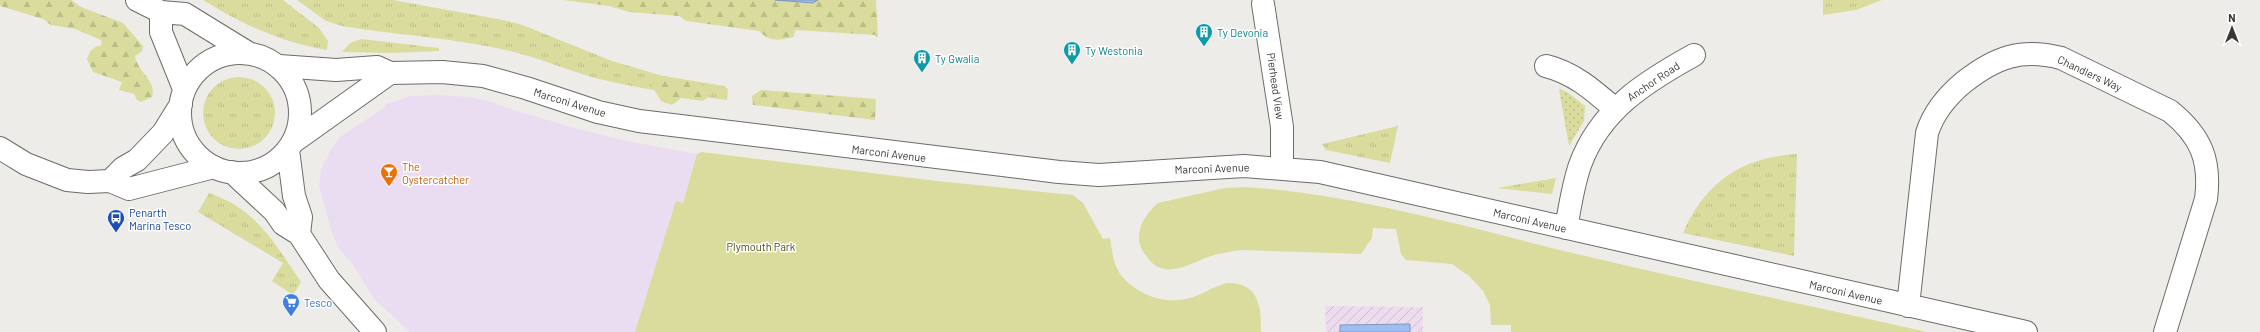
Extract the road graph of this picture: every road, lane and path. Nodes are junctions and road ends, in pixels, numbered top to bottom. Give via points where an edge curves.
1 (137, 0) edge
2 (1262, 4) dead end
3 (161, 12) junction
4 (250, 54) junction
5 (1694, 55) dead end
6 (279, 66) junction
7 (1546, 66) dead end
8 (390, 73) junction
9 (183, 97) junction
10 (1615, 109) junction
11 (290, 146) junction
12 (0, 148) edge
13 (1282, 168) junction
14 (223, 170) junction
15 (110, 181) junction
16 (1566, 228) junction
17 (299, 234) junction
18 (1908, 306) junction
19 (375, 332) edge
20 (2026, 332) edge
21 (2165, 332) edge

1 - 3 street
2 - 13 street, Pierhead View via 1282,126
3 - 4 street via 185,14
3 - 9 street via 162,32
4 - 6 street via 268,58
4 - 9 street via 229,54 208,60 194,71
5 - 10 street, Anchor Road via 1635,90
6 - 8 street, Marconi Avenue via 336,70 377,67
6 - 11 street via 297,92 301,109 301,125
7 - 10 street via 1576,77
8 - 11 street
8 - 13 street, Marconi Avenue via 442,72 483,76 598,112 646,122 1059,172 1099,175 1218,166
9 - 14 street via 181,123 187,141 198,156
9 - 15 street via 163,133
10 - 16 street, Anchor Road via 1587,150 1580,166
11 - 14 street via 274,163 251,172
11 - 17 street via 294,196 301,217
12 - 15 street via 26,164 67,180
13 - 16 street, Marconi Avenue via 1320,172 1382,185
14 - 15 street via 129,189
14 - 17 street via 274,211 283,224
16 - 18 street, Marconi Avenue
17 - 19 street via 329,280
18 - 20 street, Marconi Avenue
18 - 21 street, Chandlers Way via 1927,133 1932,118 1939,106 1981,68 2016,54 2043,54 2061,58 2170,111 2186,124 2204,154 2208,184 2206,199

